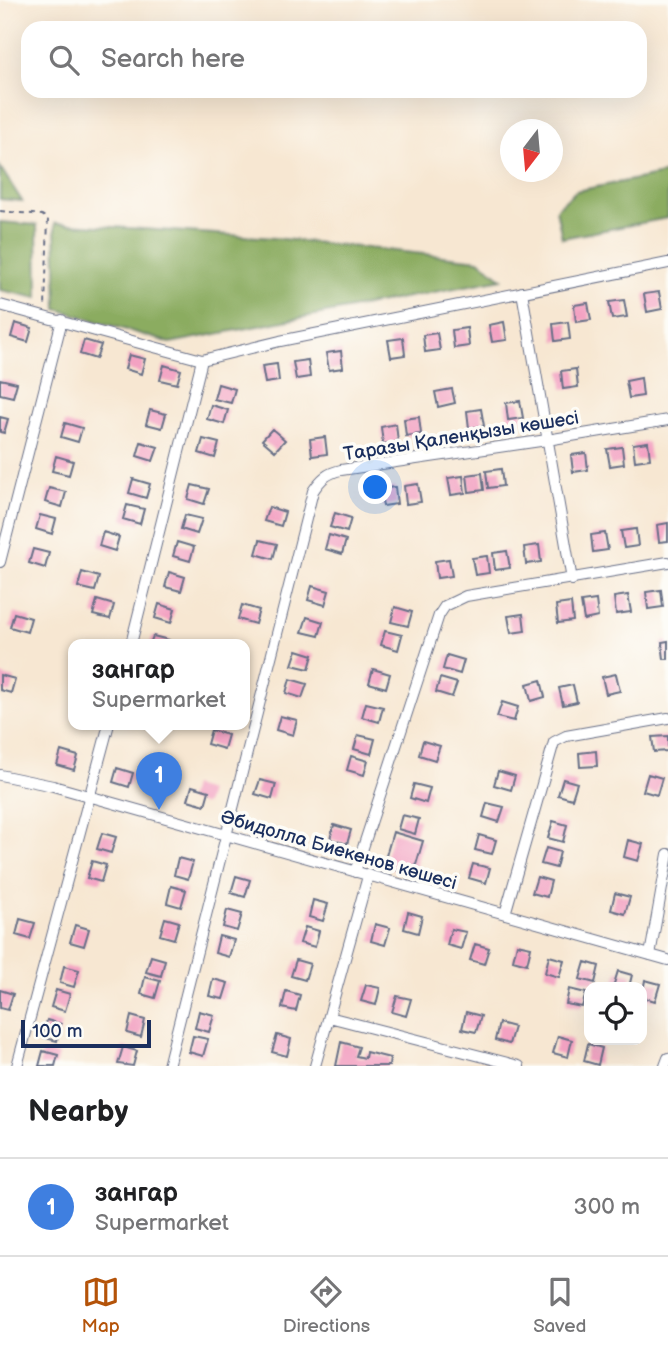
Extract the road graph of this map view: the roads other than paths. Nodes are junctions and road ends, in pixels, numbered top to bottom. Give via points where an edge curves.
1 (668, 263) edge
2 (522, 292) junction
3 (0, 305) edge
4 (62, 320) junction
5 (202, 360) junction
6 (668, 420) edge
7 (547, 440) junction
8 (0, 562) edge
9 (668, 562) edge
10 (572, 580) junction
11 (132, 639) edge
12 (668, 718) edge
13 (107, 730) edge
14 (0, 775) edge
15 (89, 796) junction
16 (225, 835) junction
17 (668, 854) edge
18 (355, 872) junction
19 (368, 876) junction
20 (505, 914) junction
21 (650, 955) junction
22 (668, 960) edge
23 (329, 1017) junction
24 (668, 1058) edge
25 (17, 1066) edge
26 (168, 1066) edge
27 (315, 1066) edge
28 (519, 1066) edge
29 (665, 1066) edge

1 - 2 street
2 - 5 street
2 - 7 street
3 - 4 street
4 - 5 street
4 - 8 street
5 - 11 street
6 - 7 street, Таразы Қаленқызы көшесі
7 - 10 street
7 - 16 street, Таразы Қаленқызы көшесі via 341,470 318,482
9 - 10 street
10 - 18 street via 466,596 445,606
12 - 20 street via 554,742
13 - 15 street
14 - 15 street, Әбидолла Биекенов көшесі
15 - 16 street, Әбидолла Биекенов көшесі
15 - 25 street
16 - 18 street, Әбидолла Биекенов көшесі
16 - 26 street, Таразы Қаленқызы көшесі
17 - 21 street
18 - 19 street, Әбидолла Биекенов көшесі
19 - 20 street, Әбидолла Биекенов көшесі
19 - 23 street
20 - 21 street, Әбидолла Биекенов көшесі
21 - 22 street, Әбидолла Биекенов көшесі
23 - 27 street
23 - 28 street
24 - 29 street

